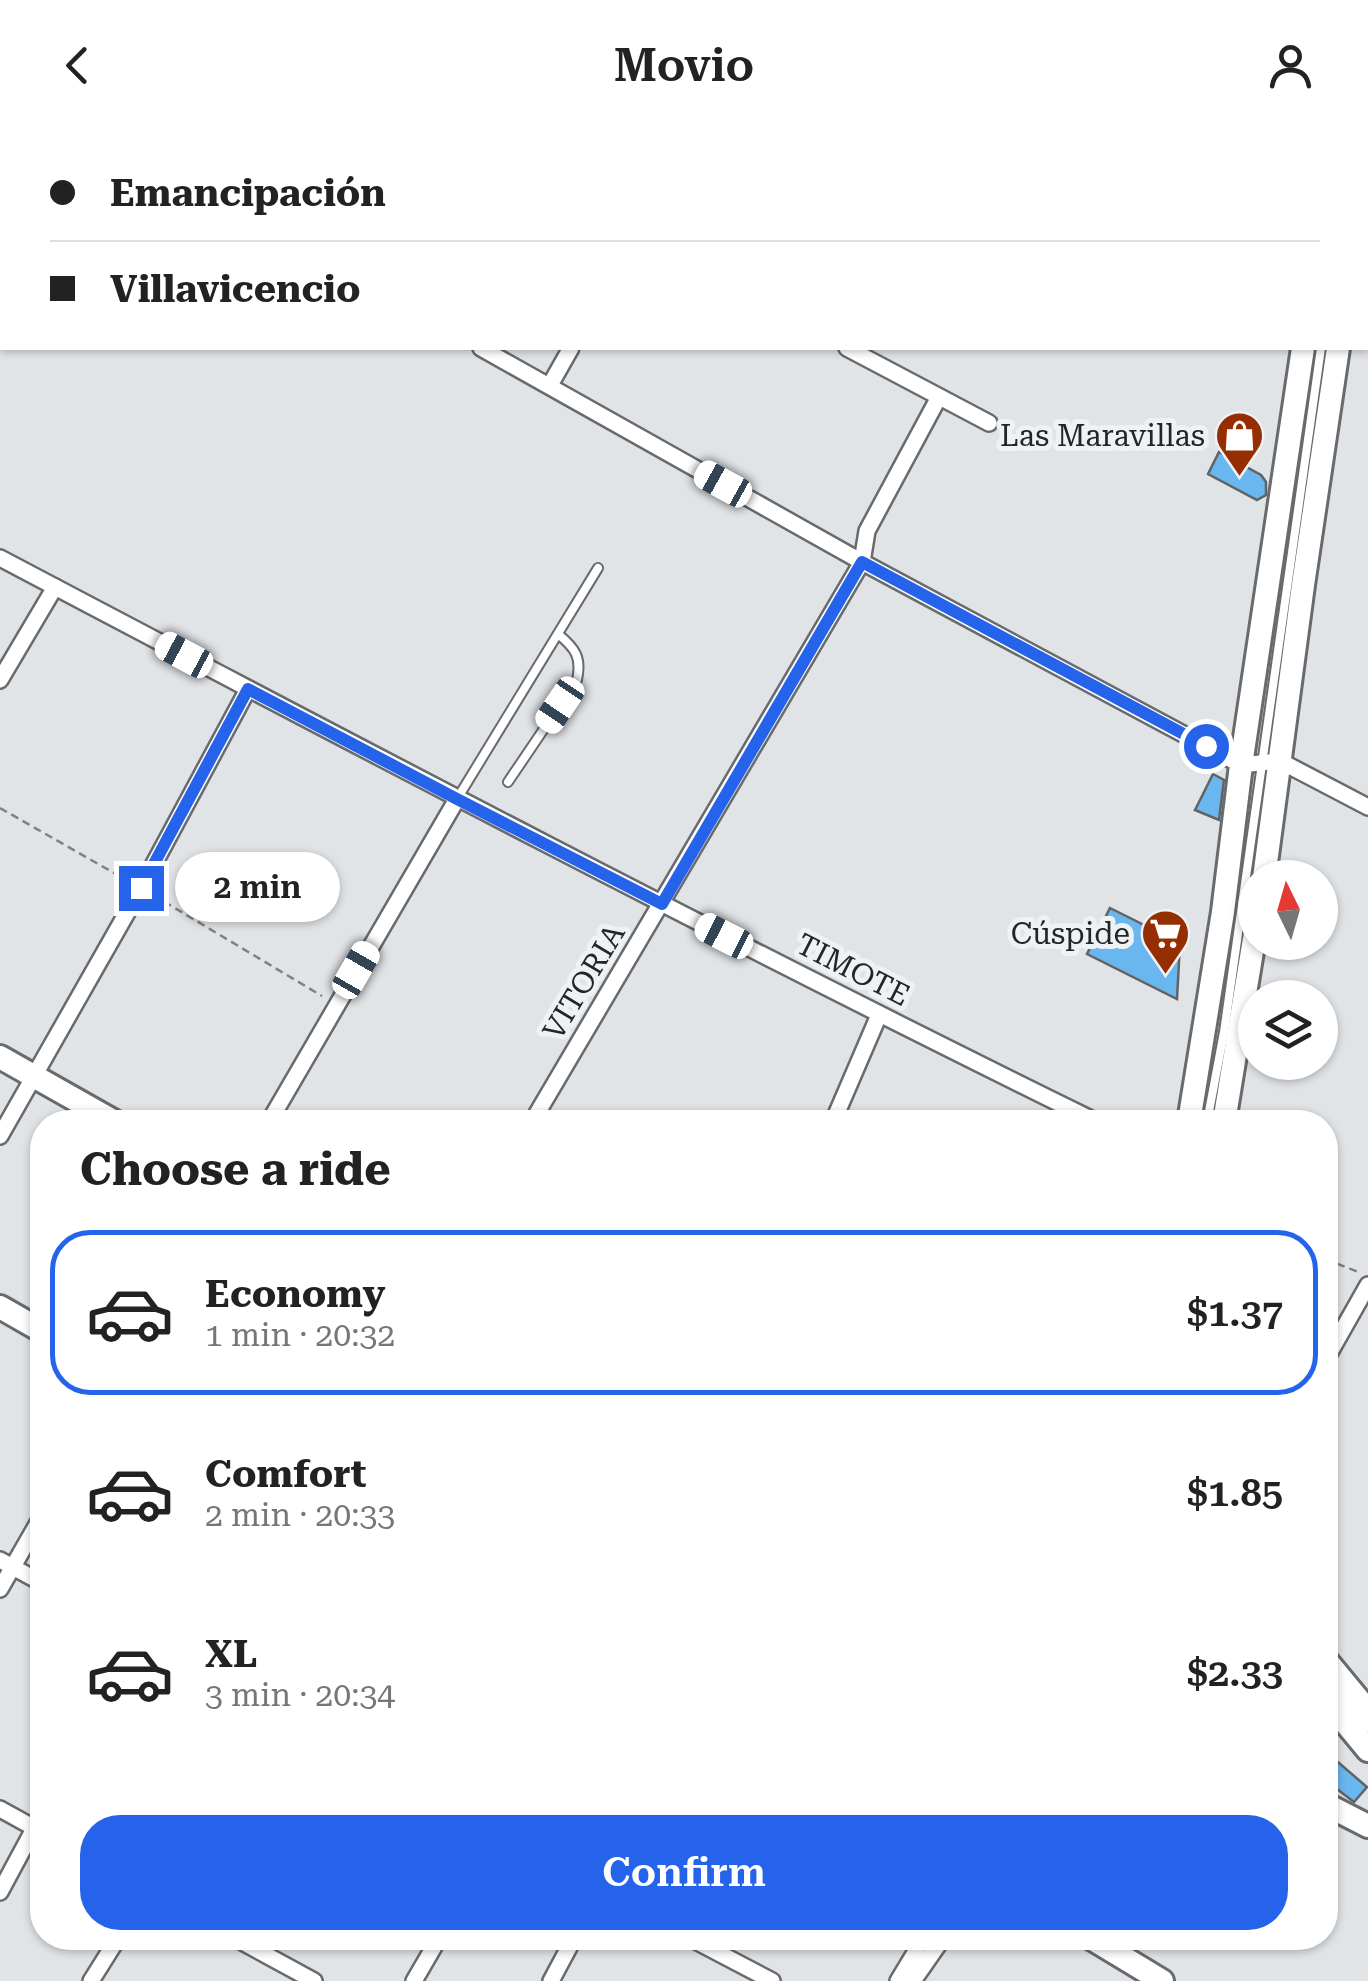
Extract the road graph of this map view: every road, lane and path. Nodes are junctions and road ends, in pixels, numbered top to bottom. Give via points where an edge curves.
1 (485, 350) edge
2 (570, 350) edge
3 (851, 350) edge
4 (1303, 350) edge
5 (1321, 350) edge
6 (1338, 350) edge
7 (550, 385) junction
8 (939, 397) junction
9 (988, 423) dead end
10 (0, 558) edge
11 (862, 562) junction
12 (598, 568) dead end
13 (55, 587) junction
14 (558, 634) junction
15 (0, 680) edge
16 (248, 689) junction
17 (1261, 763) junction
18 (508, 782) dead end
19 (457, 799) junction
20 (1368, 807) edge
21 (0, 808) edge
22 (1264, 860) edge
23 (141, 888) junction
24 (662, 904) junction
25 (1250, 960) edge
26 (336, 1004) junction
27 (879, 1015) junction
28 (0, 1057) edge
29 (34, 1076) junction
30 (94, 1110) edge
31 (277, 1110) edge
32 (539, 1110) edge
33 (838, 1110) edge
34 (1073, 1110) edge
35 (1191, 1110) edge
36 (1210, 1110) edge
37 (1226, 1110) edge
38 (0, 1136) edge
39 (1338, 1265) edge
40 (1368, 1276) edge
41 (1368, 1285) edge
42 (0, 1307) edge
43 (30, 1324) edge
44 (1338, 1338) edge
45 (30, 1532) edge
46 (6, 1564) edge
47 (30, 1577) edge
48 (0, 1589) edge
49 (1338, 1675) edge
50 (1338, 1693) edge
51 (1368, 1711) edge
52 (1338, 1714) edge
53 (1368, 1728) edge
54 (1368, 1750) edge
55 (0, 1808) edge
56 (1338, 1811) edge
57 (30, 1821) edge
58 (1368, 1826) edge
59 (30, 1842) edge
60 (0, 1892) edge
61 (110, 1950) edge
62 (257, 1950) edge
63 (431, 1950) edge
64 (568, 1950) edge
65 (713, 1950) edge
66 (917, 1950) edge
67 (935, 1950) edge
68 (1111, 1950) edge
69 (91, 1981) edge
70 (314, 1981) edge
71 (414, 1981) edge
72 (551, 1981) edge
73 (772, 1981) edge
74 (898, 1981) edge
75 (913, 1981) edge
76 (1162, 1981) edge

1 - 7 street
2 - 7 street
3 - 8 street
4 - 17 main road
5 - 17 lane
6 - 17 main road
7 - 11 street
8 - 9 street
8 - 11 street, VITORIA via 867,530
10 - 13 street, TIMOTE
11 - 17 street
11 - 24 street, VITORIA
12 - 14 lane
13 - 15 street
13 - 16 street, TIMOTE
14 - 18 lane via 578,655 577,680
14 - 19 lane
16 - 19 street, TIMOTE
16 - 23 street
17 - 20 street
17 - 22 main road
17 - 35 main road via 1222,912
17 - 36 lane
19 - 24 street, TIMOTE
19 - 26 street
21 - 23 path
23 - 26 path
23 - 29 street
24 - 27 street, TIMOTE
24 - 32 street, VITORIA
25 - 37 main road
26 - 31 street
27 - 33 street
27 - 34 street, TIMOTE
28 - 29 main road
29 - 30 main road
29 - 38 street
39 - 40 path
41 - 44 street
42 - 43 main road
45 - 46 street
46 - 47 street
46 - 48 street
49 - 51 main road
50 - 53 lane
52 - 54 main road
55 - 57 street
56 - 58 main road
59 - 60 street
61 - 69 street
62 - 70 street
63 - 71 street
64 - 72 street
65 - 73 street
66 - 74 street
67 - 75 street
68 - 76 main road

